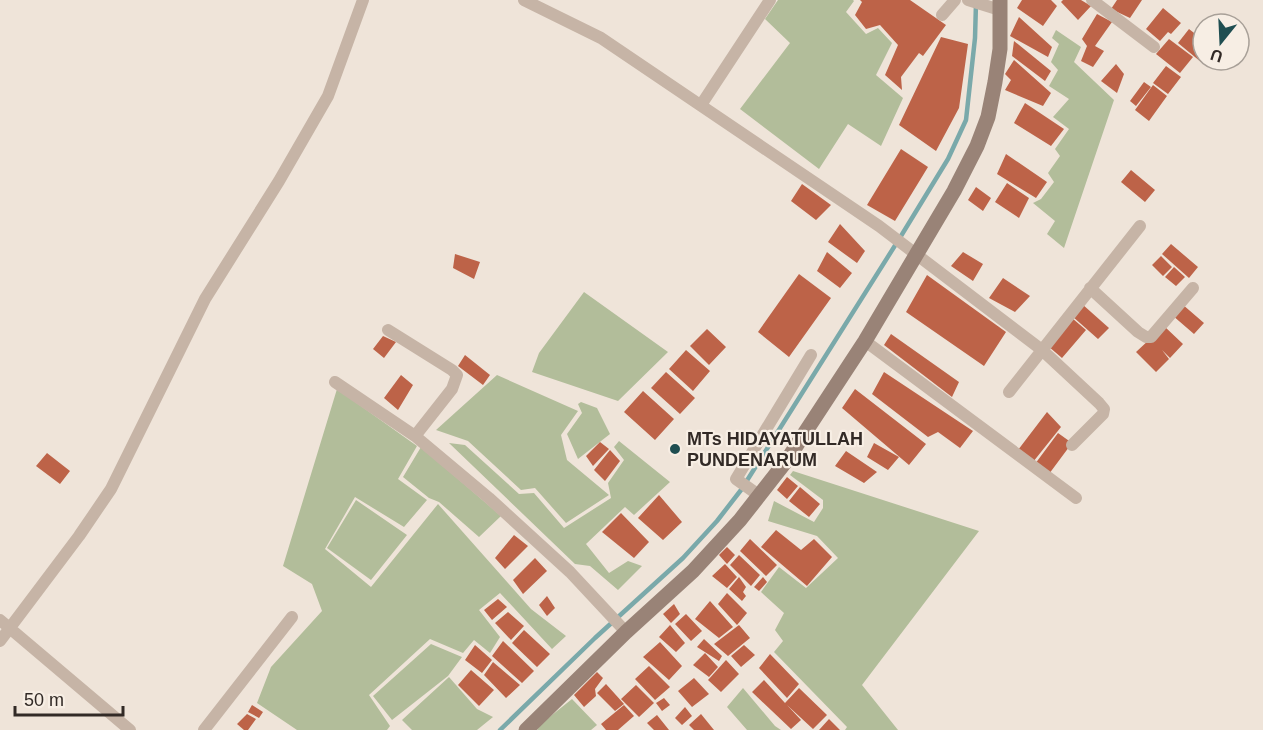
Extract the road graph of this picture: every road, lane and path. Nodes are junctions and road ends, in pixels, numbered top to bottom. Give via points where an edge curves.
1 (363, 0) edge
2 (524, 0) edge
3 (770, 0) edge
4 (955, 0) edge
5 (969, 0) edge
6 (1092, 0) edge
7 (1000, 5) edge
8 (942, 15) dead end
9 (1154, 47) dead end
10 (701, 105) junction
11 (1140, 226) dead end
12 (912, 251) junction
13 (1090, 288) junction
14 (1193, 288) dead end
15 (388, 330) dead end
16 (865, 341) junction
17 (1042, 350) junction
18 (811, 355) dead end
19 (335, 382) dead end
20 (1009, 392) dead end
21 (415, 436) junction
22 (1072, 445) dead end
23 (756, 494) junction
24 (1076, 498) dead end
25 (292, 617) dead end
26 (4, 624) edge
27 (623, 628) junction
28 (0, 641) edge
29 (130, 730) edge
30 (204, 730) edge
31 (526, 730) edge

1 - 26 street via 328,96 206,300 111,489 79,536
2 - 10 street via 601,38
3 - 10 street
4 - 8 street
5 - 7 street
6 - 9 street
7 - 12 main road via 1000,49 988,117 954,191
10 - 12 street
11 - 13 street
12 - 16 main road
12 - 17 street
13 - 14 street via 1146,337 1151,337
13 - 17 street
15 - 21 street via 457,375 452,389
16 - 23 main road via 787,460
16 - 24 street
17 - 20 street
17 - 22 street via 1104,409
18 - 23 street via 736,479
19 - 21 street
21 - 27 street via 570,572
23 - 27 main road via 741,520 693,571
25 - 30 street
26 - 28 street
26 - 29 street
27 - 31 main road

